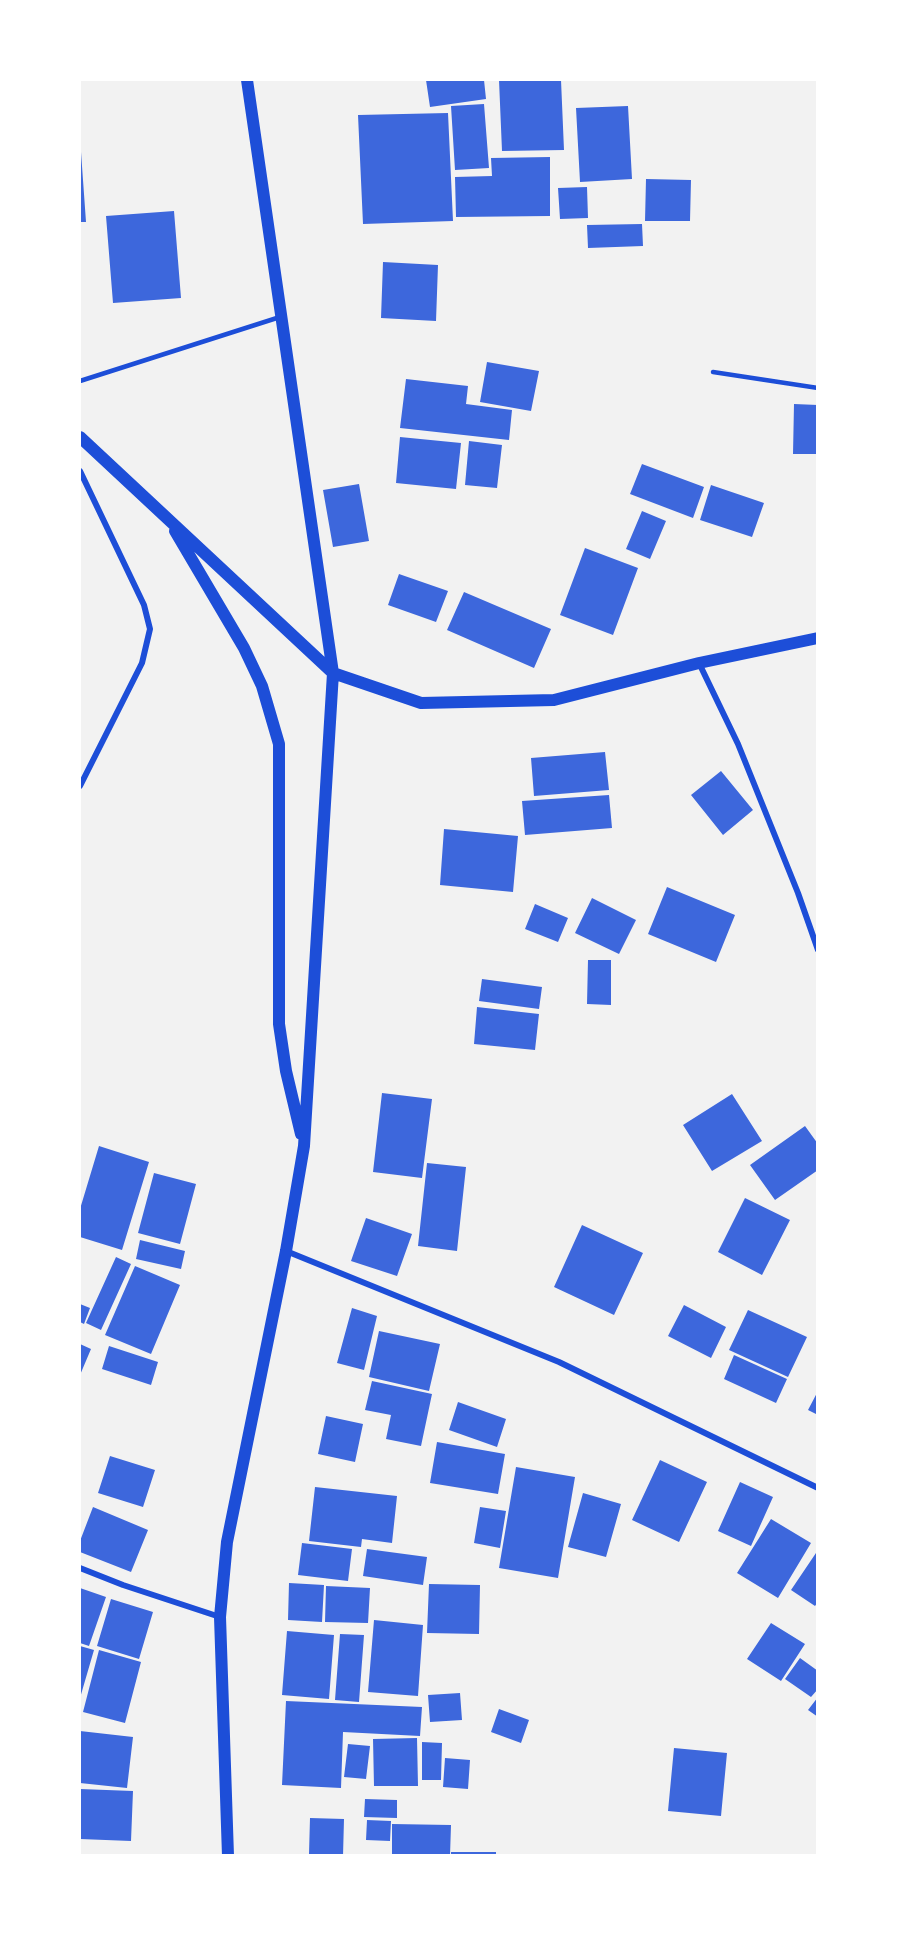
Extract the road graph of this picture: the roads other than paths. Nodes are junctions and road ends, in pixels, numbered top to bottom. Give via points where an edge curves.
1 (247, 80) edge
2 (280, 317) junction
3 (713, 372) dead end
4 (80, 381) edge
5 (818, 388) edge
6 (80, 437) edge
7 (80, 471) edge
8 (168, 519) junction
9 (818, 638) edge
10 (699, 663) junction
11 (333, 673) junction
12 (80, 786) edge
13 (818, 950) edge
14 (303, 1146) junction
15 (286, 1251) junction
16 (818, 1488) edge
17 (80, 1568) edge
18 (220, 1617) junction
19 (228, 1856) edge

1 - 2 main road
2 - 4 lane
2 - 11 main road
3 - 5 lane
6 - 8 main road
7 - 12 street via 144,605 150,629 141,663
8 - 11 main road
8 - 14 main road via 244,648 262,686 279,744 279,1024 285,1071
9 - 10 main road
10 - 11 main road via 554,700 421,703
10 - 13 street via 738,744
11 - 14 main road
14 - 15 main road
15 - 16 street via 559,1362
15 - 18 main road via 227,1542
17 - 18 street
18 - 19 main road

